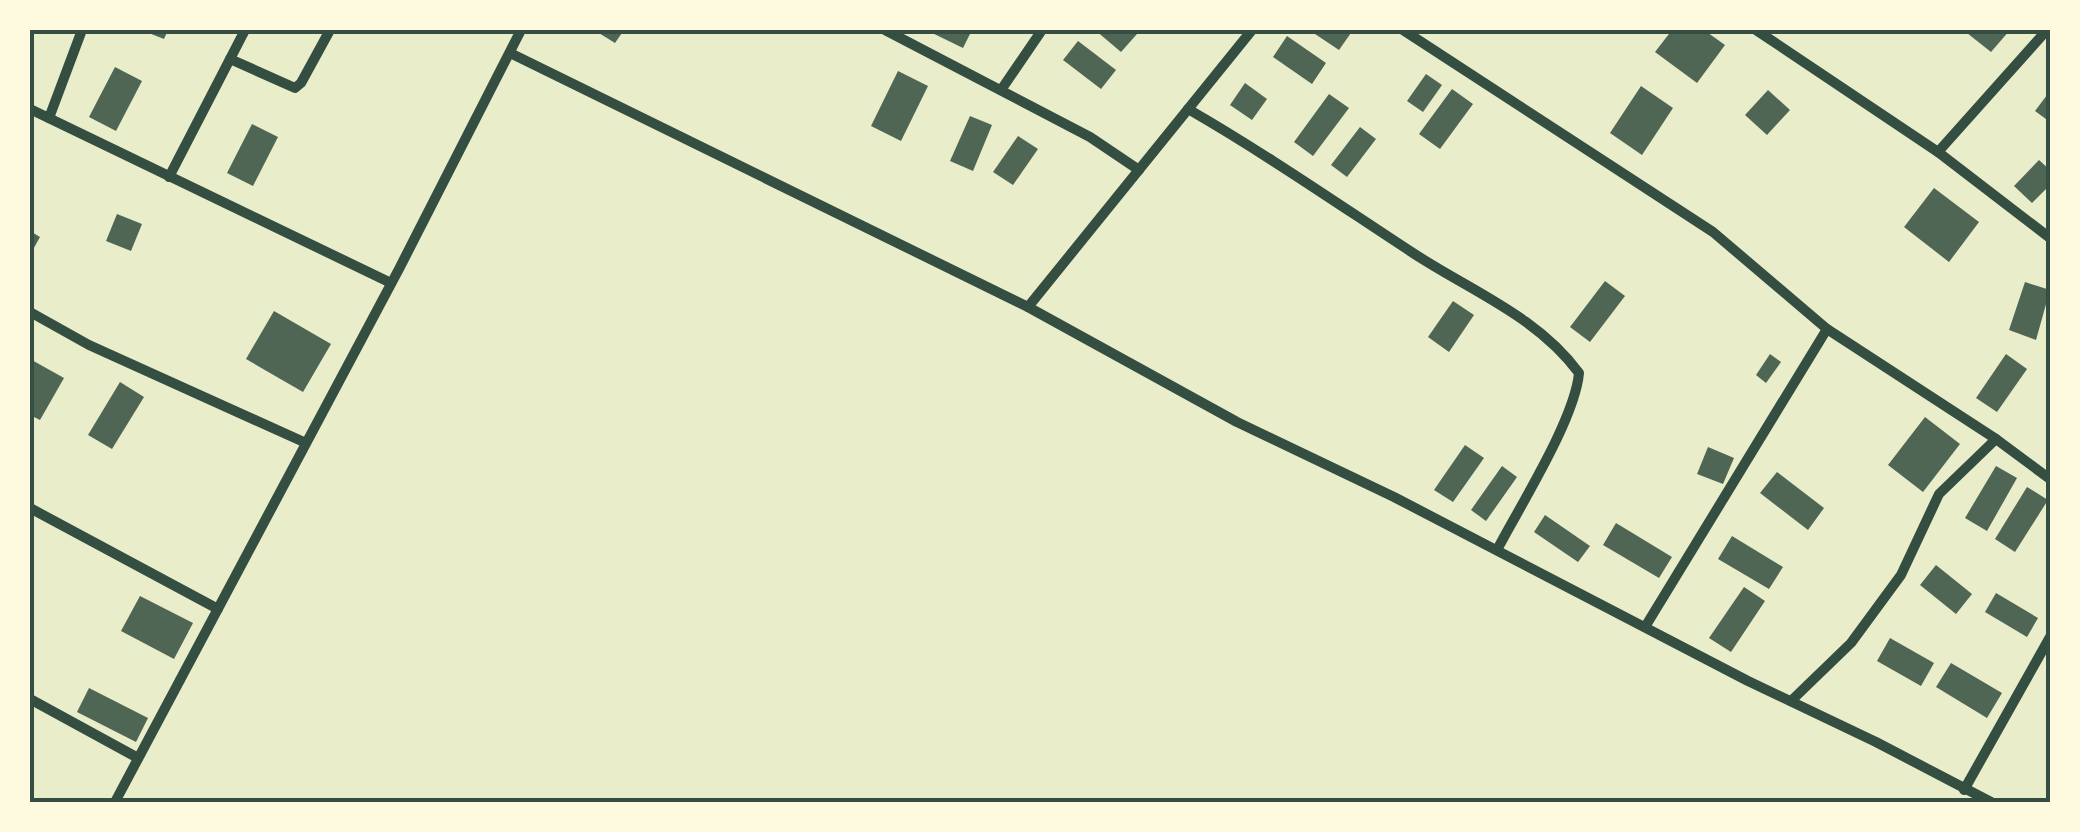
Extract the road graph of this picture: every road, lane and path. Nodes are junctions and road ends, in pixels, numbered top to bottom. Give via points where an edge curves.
1 (82, 30) edge
2 (245, 30) edge
3 (330, 30) edge
4 (521, 30) edge
5 (885, 30) edge
6 (1042, 30) edge
7 (1252, 30) edge
8 (1403, 30) edge
9 (1756, 30) edge
10 (2047, 30) edge
11 (510, 52) junction
12 (230, 58) junction
13 (1001, 90) junction
14 (30, 108) edge
15 (1188, 109) junction
16 (49, 118) junction
17 (1938, 152) junction
18 (1139, 170) junction
19 (169, 177) junction
20 (2050, 238) edge
21 (391, 283) junction
22 (1028, 307) junction
23 (30, 312) edge
24 (1828, 329) junction
25 (1996, 438) junction
26 (306, 442) junction
27 (2050, 479) edge
28 (30, 508) edge
29 (1497, 550) junction
30 (218, 609) junction
31 (1644, 627) junction
32 (2050, 637) edge
33 (30, 699) edge
34 (1790, 701) junction
35 (138, 758) junction
36 (1964, 790) junction
37 (115, 802) edge
38 (1991, 802) edge

1 - 16 street
2 - 12 street
3 - 12 street via 295,88
4 - 11 street
5 - 13 street
6 - 13 street
7 - 15 street
8 - 24 street via 1713,232
9 - 17 street
10 - 17 street
11 - 21 street
11 - 22 street
12 - 19 street
13 - 18 street
14 - 16 street
15 - 18 street
15 - 29 street via 1518,315 1559,346 1579,373 1564,420
16 - 19 street
17 - 20 street
18 - 22 street
19 - 21 street
21 - 26 street
22 - 29 street via 1237,422
23 - 26 street via 89,346
24 - 25 street
24 - 31 street
25 - 27 street
25 - 34 street via 1939,494 1901,574 1851,643
26 - 30 street
28 - 30 street
29 - 31 street
30 - 35 street
31 - 34 street
32 - 36 street
33 - 35 street
34 - 36 street
35 - 37 street
36 - 38 street

